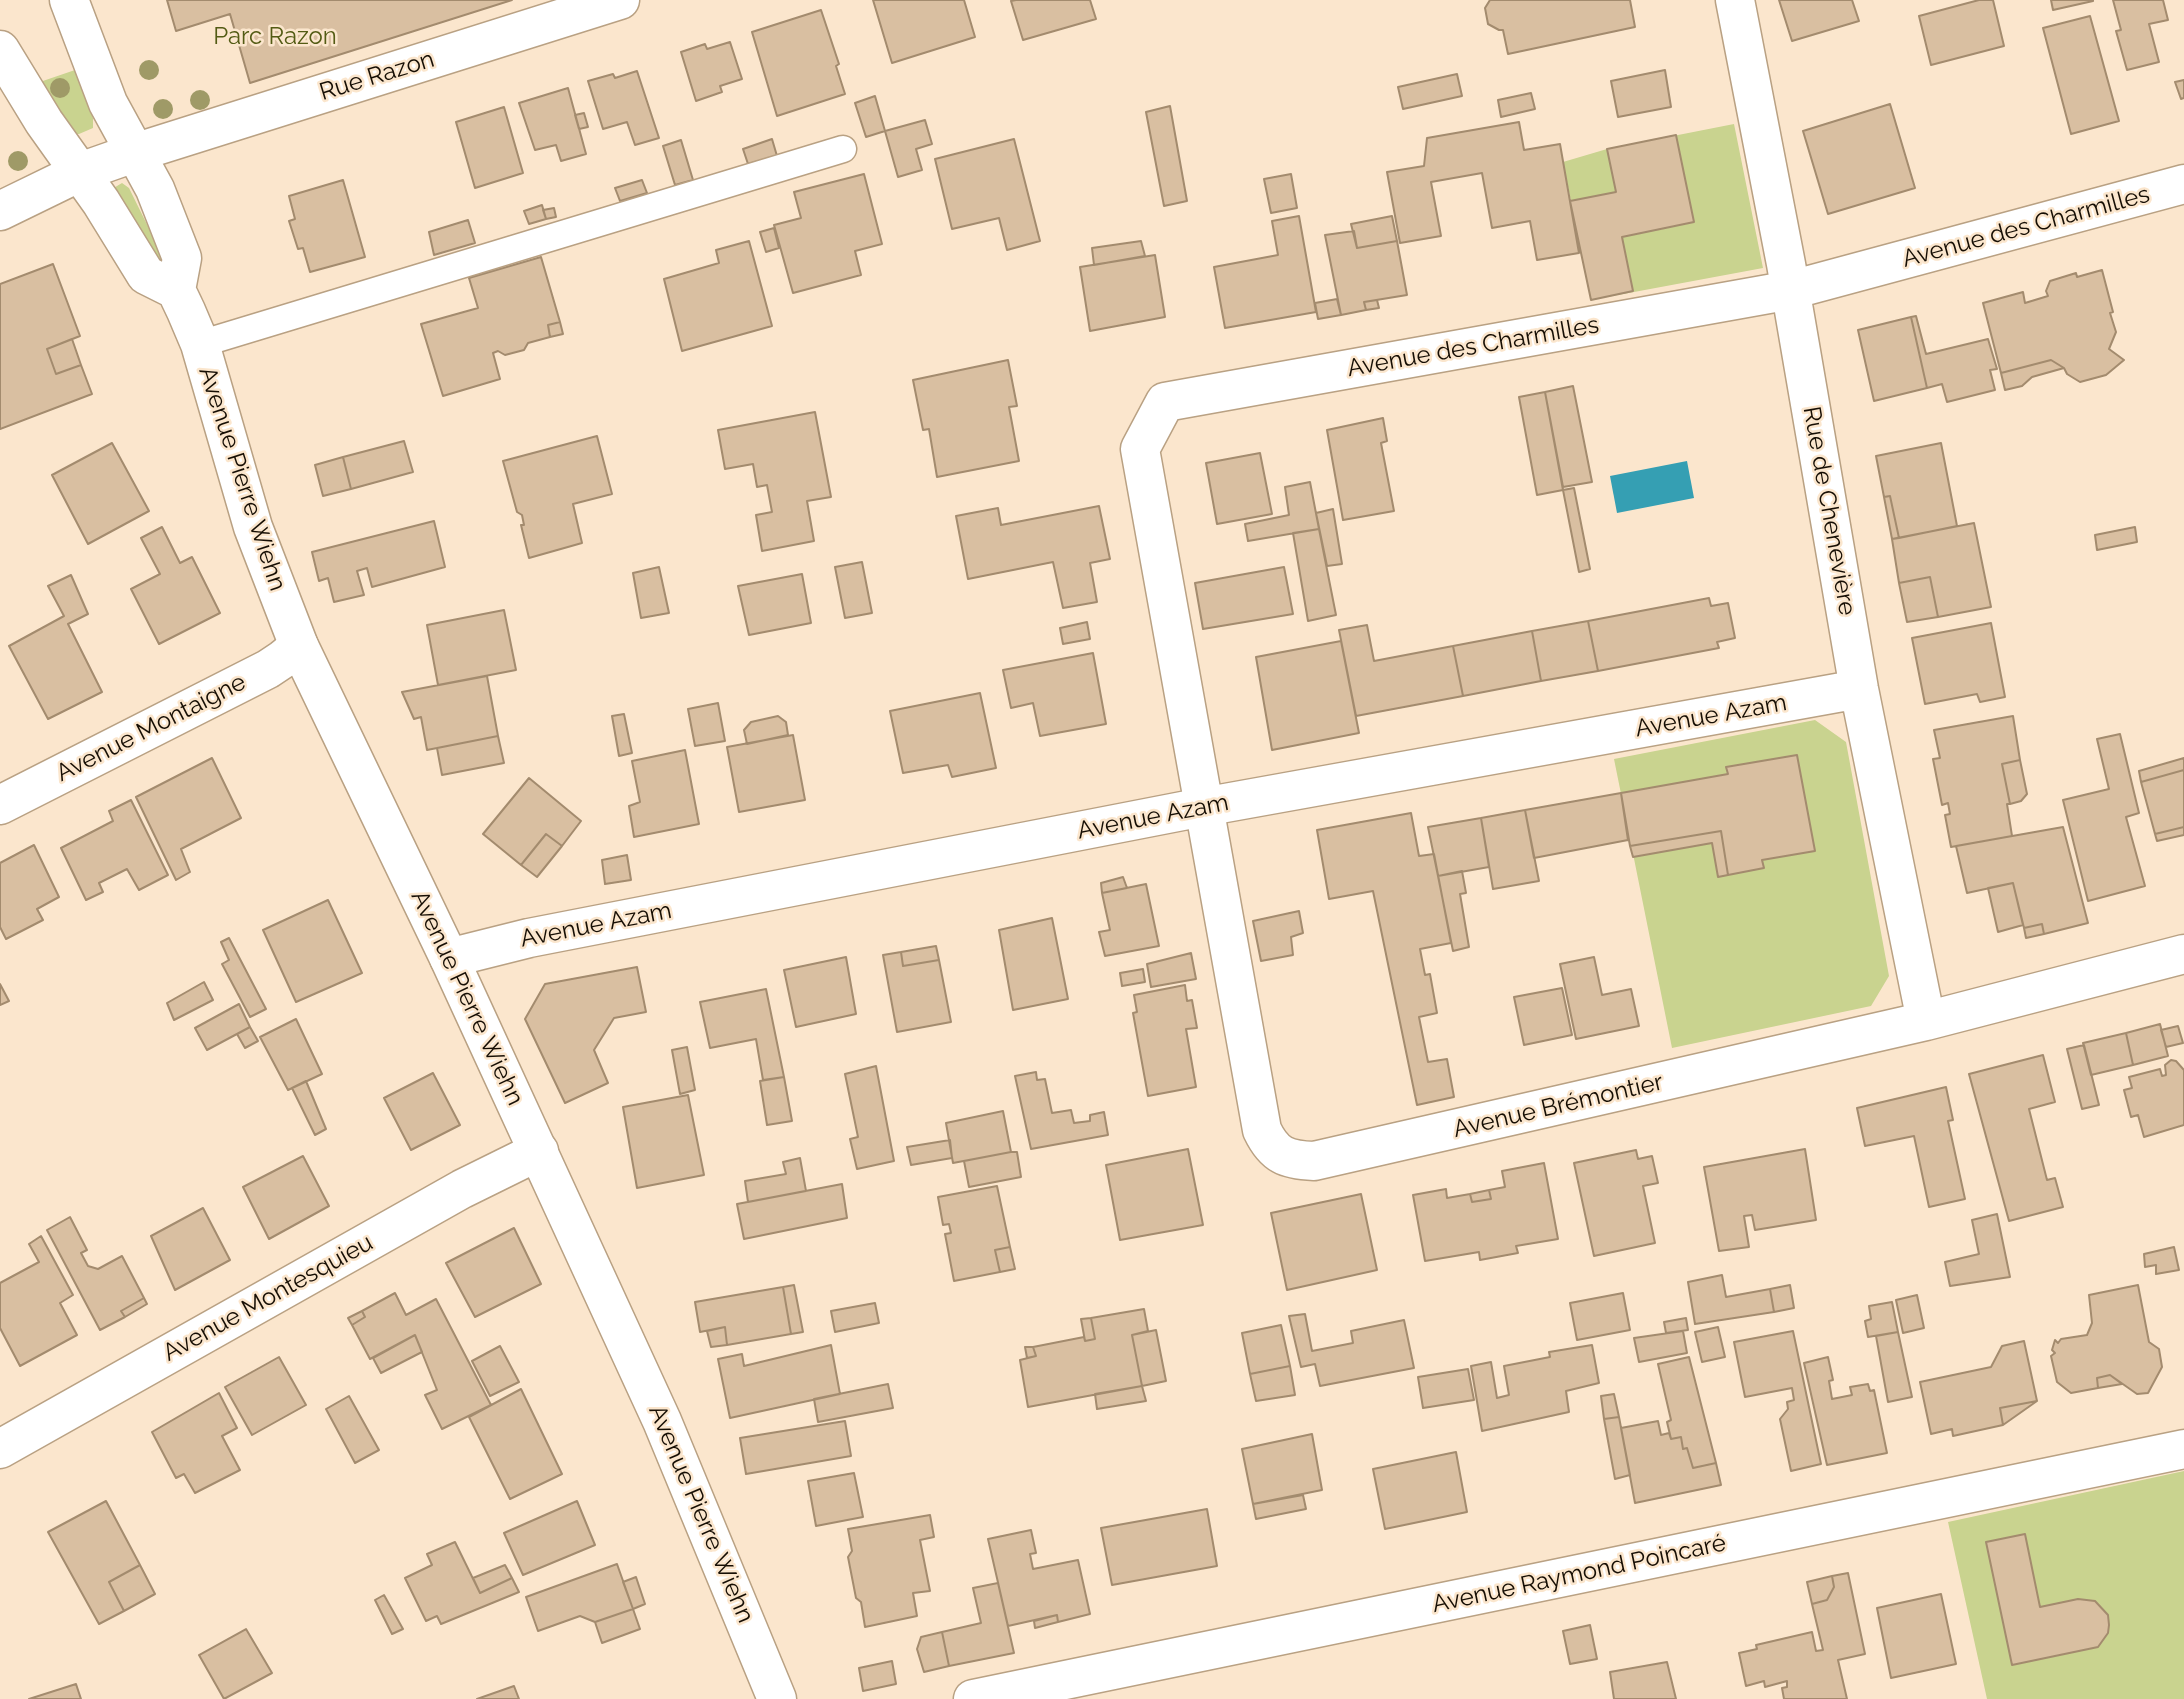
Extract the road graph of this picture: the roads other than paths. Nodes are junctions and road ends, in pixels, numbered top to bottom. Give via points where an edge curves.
1 (69, 0) edge
2 (620, 0) edge
3 (1735, 0) edge
4 (0, 50) edge
5 (844, 149) dead end
6 (134, 153) junction
7 (80, 172) junction
8 (2184, 184) edge
9 (0, 211) edge
10 (176, 290) junction
11 (1791, 290) junction
12 (200, 344) junction
13 (299, 646) junction
14 (1859, 689) junction
15 (0, 805) edge
16 (1203, 807) junction
17 (2184, 954) edge
18 (449, 958) junction
19 (1926, 1021) junction
20 (539, 1151) junction
21 (0, 1449) edge
22 (2184, 1449) edge
23 (777, 1699) edge
24 (973, 1699) edge

1 - 6 street via 108,103
2 - 6 street, Rue Razon
3 - 11 street, Rue de Chenevière
4 - 7 street
5 - 12 lane
6 - 7 street, Rue Razon
6 - 10 street via 155,188 182,258
7 - 9 street, Rue Razon
7 - 10 street via 146,275
8 - 11 street, Avenue des Charmilles
10 - 12 street, Avenue Pierre Wiehn
11 - 14 street, Rue de Chenevière
11 - 16 street, Avenue des Charmilles via 1165,402 1140,449
12 - 13 street, Avenue Pierre Wiehn via 253,527
13 - 15 street, Avenue Montaigne via 274,665
13 - 18 street, Avenue Pierre Wiehn
14 - 16 street, Avenue Azam
14 - 19 street, Rue de Chenevière
16 - 18 street, Avenue Azam via 529,938
16 - 19 street, Avenue Brémontier via 1262,1130 1269,1145 1297,1161 1314,1161
17 - 19 street, Avenue Brémontier
18 - 20 street, Avenue Pierre Wiehn
20 - 21 street, Avenue Montesquieu via 462,1189
20 - 23 street, Avenue Pierre Wiehn via 662,1421
22 - 24 street, Avenue Raymond Poincaré

